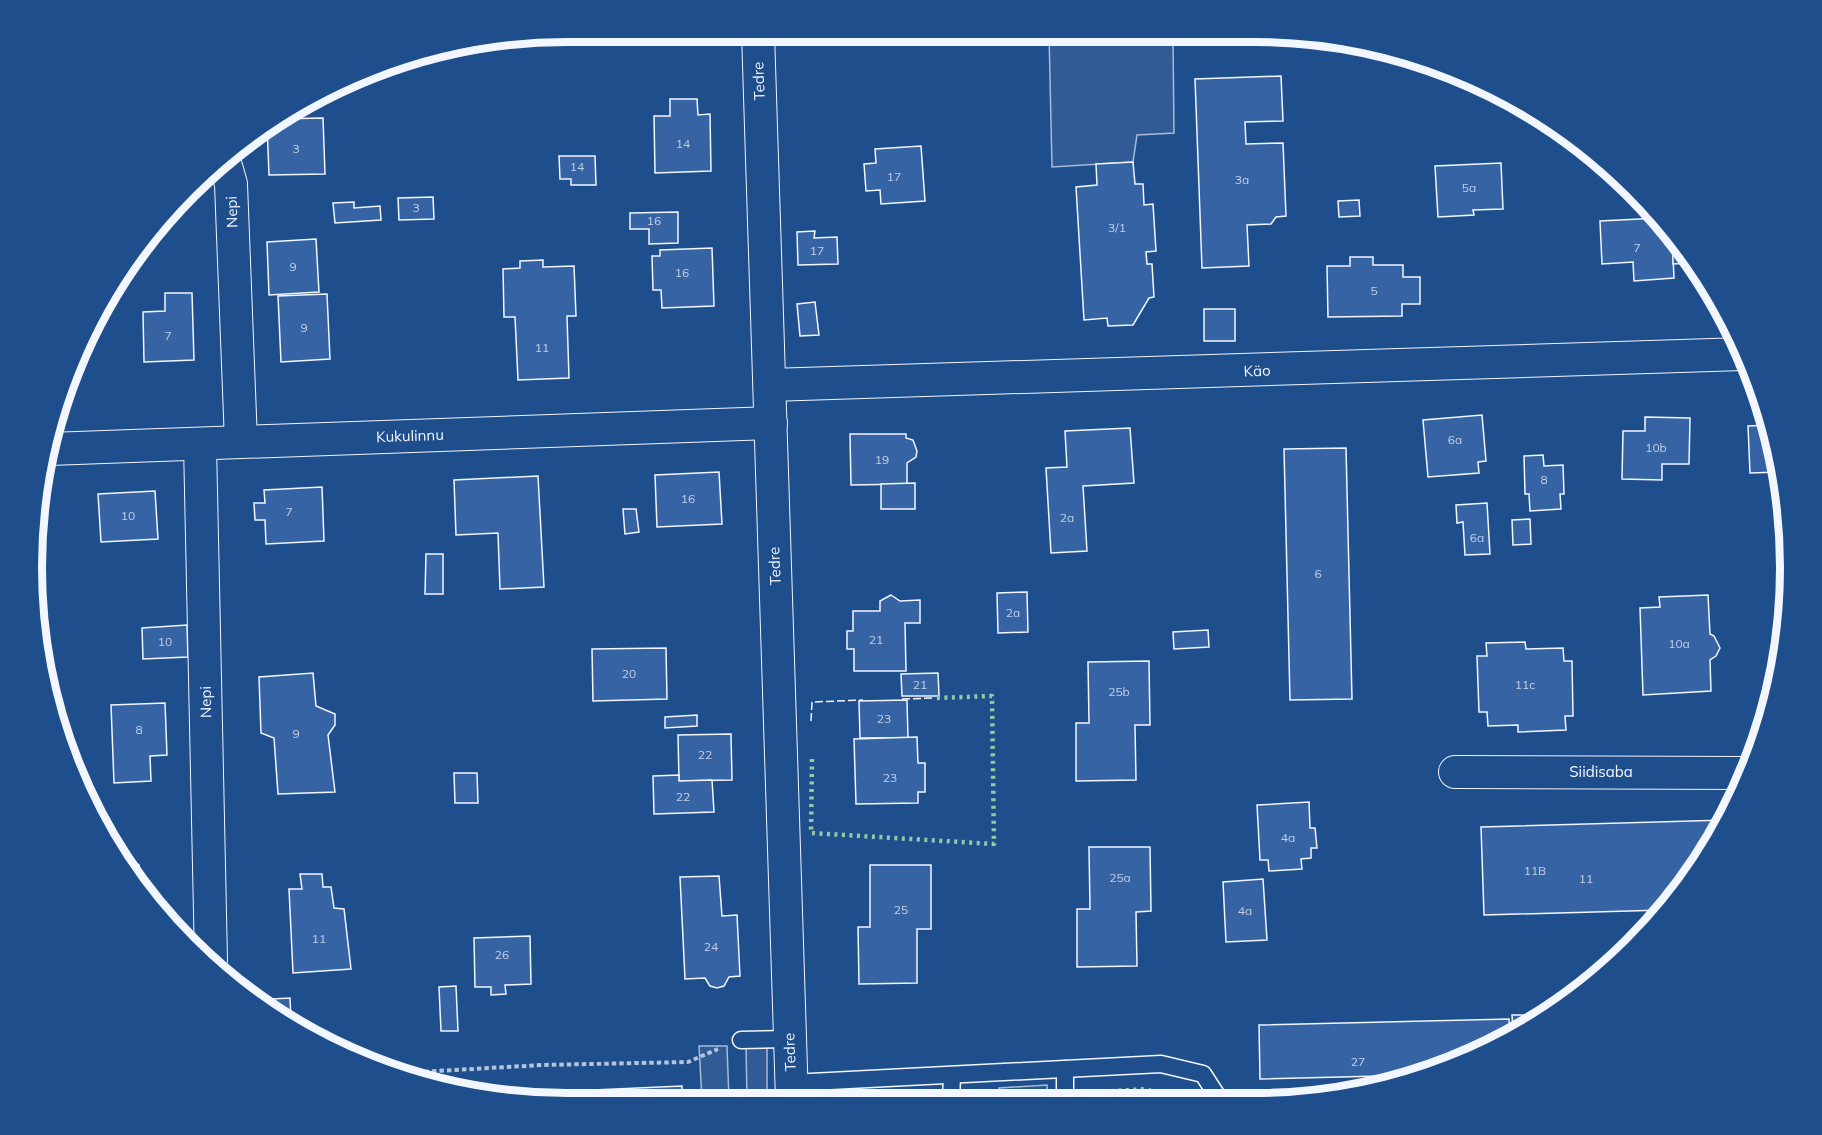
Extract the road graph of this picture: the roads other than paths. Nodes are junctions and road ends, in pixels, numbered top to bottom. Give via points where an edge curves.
1 (758, 42) edge
2 (226, 168) edge
3 (1735, 354) edge
4 (770, 385) junction
5 (771, 423) junction
6 (241, 442) junction
7 (200, 444) junction
8 (56, 449) edge
9 (1455, 772) dead end
10 (1738, 773) edge
11 (211, 953) edge
12 (790, 1039) junction
13 (741, 1040) road end
14 (1065, 1069) junction
15 (952, 1076) junction
16 (792, 1092) edge
17 (951, 1093) edge
18 (1065, 1093) edge
19 (1215, 1093) edge

1 - 4 street, Tedre
2 - 6 street, Nepi via 231,184
3 - 4 street, Käo
4 - 5 street, Tedre
5 - 6 street, Kukulinnu
5 - 12 street, Tedre
6 - 7 street, Kukulinnu
7 - 8 street, Kukulinnu
7 - 11 street, Nepi
9 - 10 street, Siidisaba
12 - 13 lane
12 - 16 street, Tedre
14 - 15 lane
14 - 18 lane
14 - 19 lane via 1161,1064 1203,1074
15 - 16 lane
15 - 17 lane

